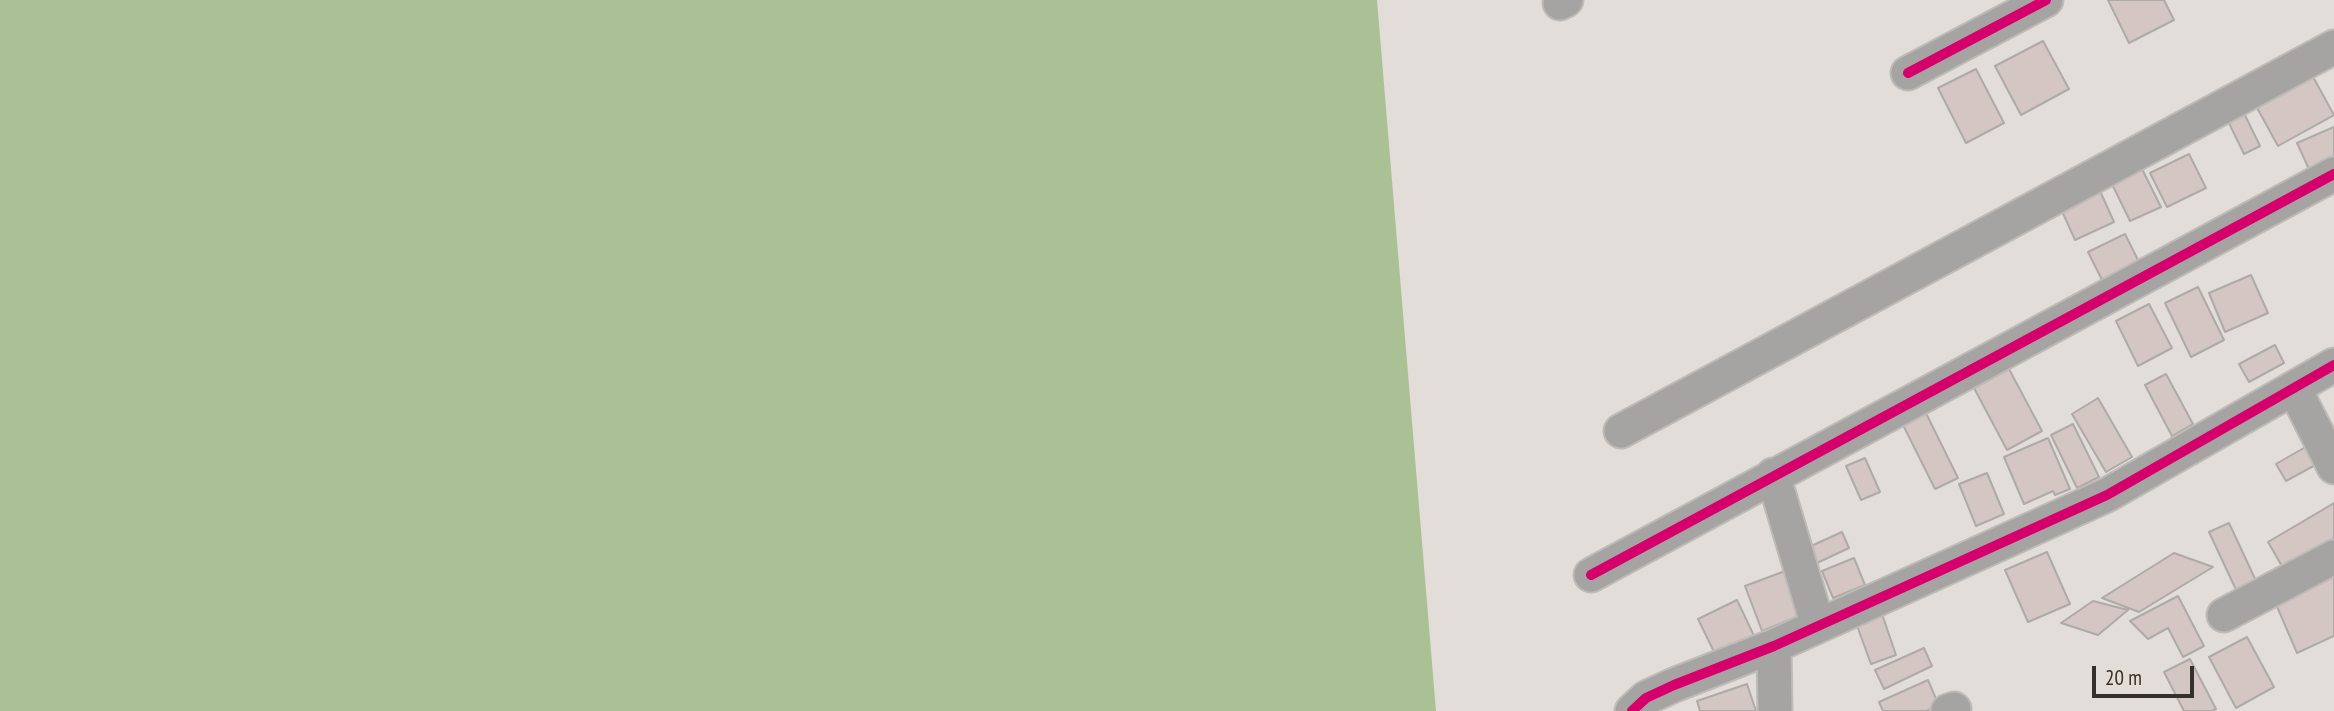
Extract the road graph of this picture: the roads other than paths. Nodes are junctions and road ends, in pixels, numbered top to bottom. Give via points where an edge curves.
1 (2046, 0) edge
2 (2334, 47) edge
3 (1908, 73) dead end
4 (2334, 174) edge
5 (2334, 365) edge
6 (2294, 388) junction
7 (1621, 432) dead end
8 (2334, 467) edge
9 (1773, 475) junction
10 (2334, 557) edge
11 (1591, 575) dead end
12 (2224, 615) dead end
13 (1818, 626) junction
14 (1774, 646) junction
15 (1632, 711) edge
16 (1775, 711) edge

1 - 3 street
2 - 7 street
4 - 9 street
5 - 6 street
6 - 8 street
6 - 13 street via 2106,495
9 - 11 street
9 - 13 street
10 - 12 street
13 - 14 street
14 - 15 street via 1674,685 1646,698
14 - 16 street

